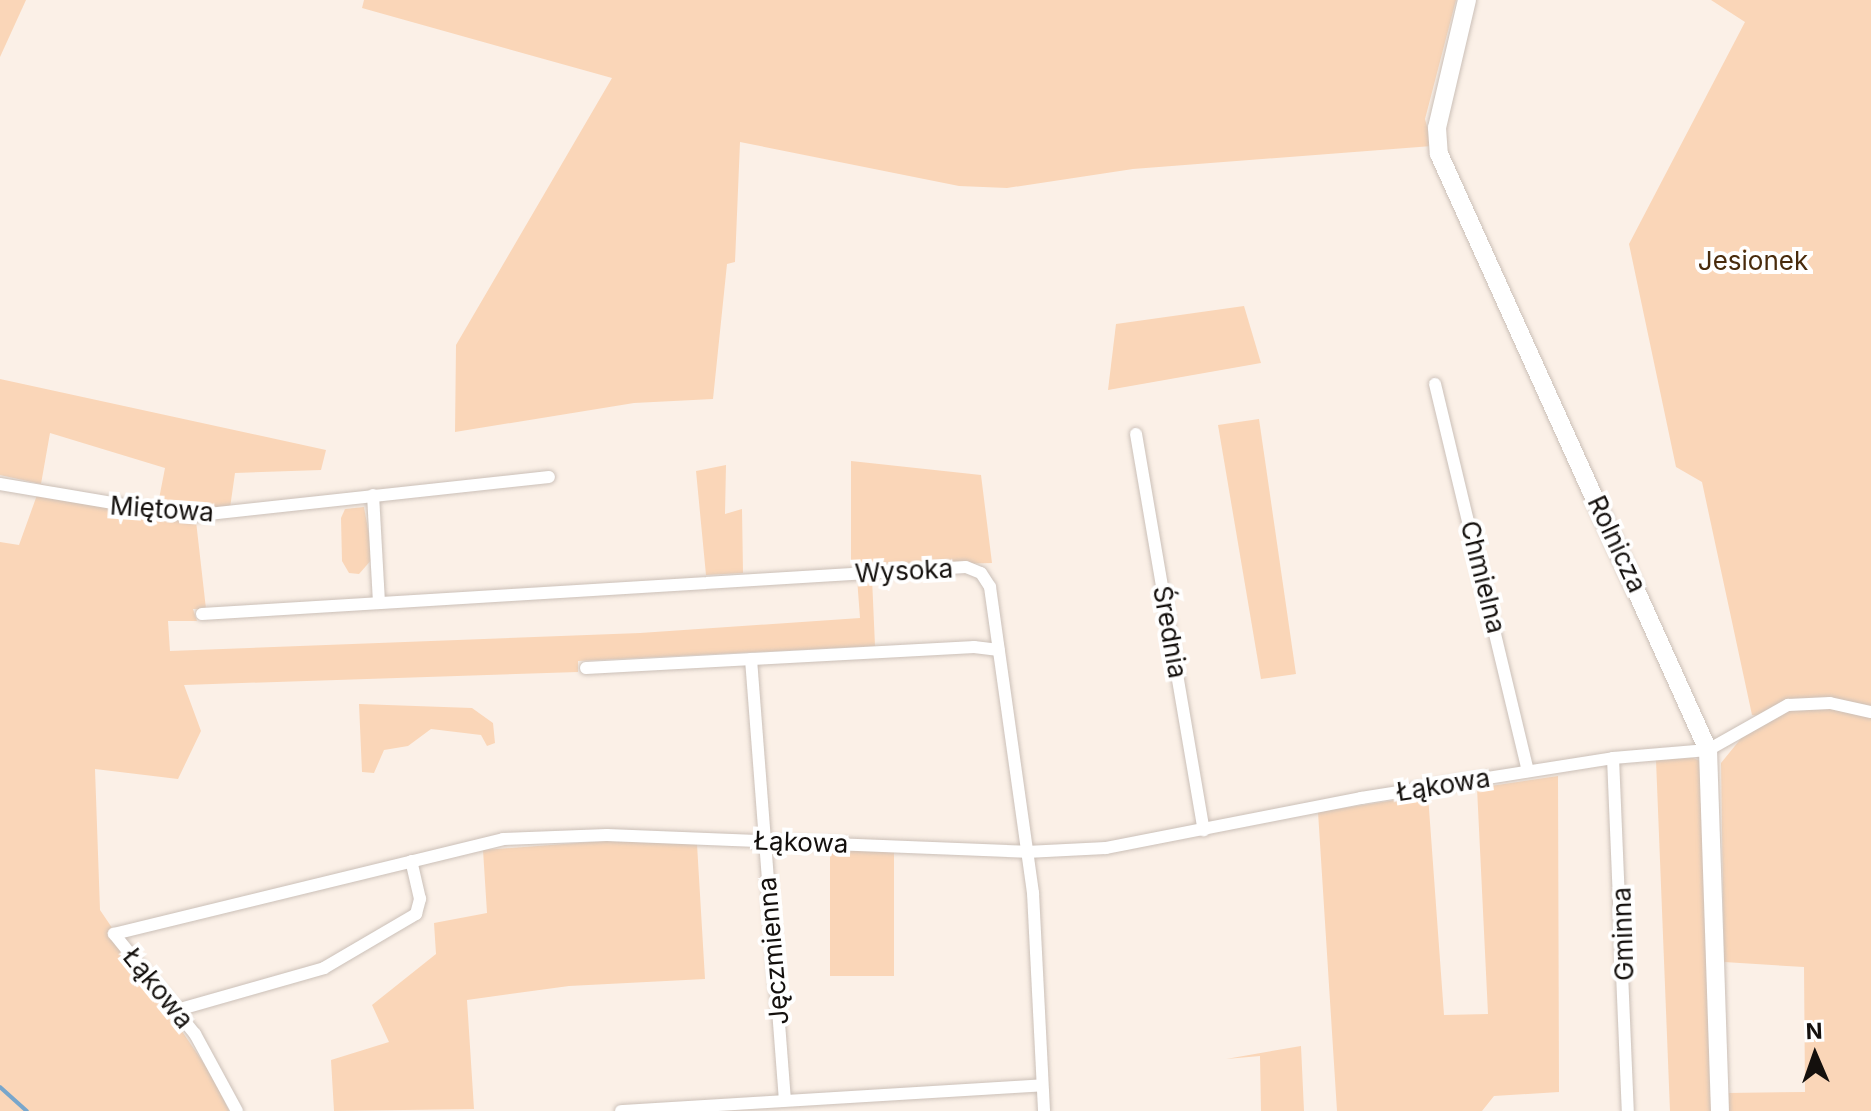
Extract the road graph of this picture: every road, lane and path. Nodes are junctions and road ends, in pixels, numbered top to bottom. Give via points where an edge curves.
1 (1467, 0) edge
2 (1435, 384) dead end
3 (1136, 434) dead end
4 (549, 477) dead end
5 (0, 484) edge
6 (373, 495) junction
7 (379, 603) junction
8 (202, 614) dead end
9 (999, 650) junction
10 (751, 659) junction
11 (586, 668) dead end
12 (1871, 712) edge
13 (1708, 750) junction
14 (1613, 758) junction
15 (1528, 771) junction
16 (1204, 830) junction
17 (764, 840) junction
18 (1026, 852) junction
19 (411, 861) junction
20 (177, 1010) junction
21 (1041, 1085) junction
22 (785, 1100) junction
23 (237, 1111) edge
24 (621, 1111) edge
25 (1044, 1111) edge
26 (1628, 1111) edge
27 (1720, 1111) edge

1 - 13 street, Rolnicza via 1437,128 1439,154
2 - 15 street, Chmielna
3 - 16 street, Średnia
4 - 6 street, Miętowa
5 - 6 street, Miętowa via 190,516
6 - 7 street
7 - 8 street, Wysoka
7 - 9 street, Wysoka via 966,567 981,573 990,587
9 - 10 street
9 - 18 street, Wysoka
10 - 11 street
10 - 17 street, Jęczmienna
12 - 13 street via 1830,703 1788,705
13 - 14 street, Łąkowa
13 - 27 street, Rolnicza
14 - 15 street, Łąkowa
14 - 26 street, Gminna
15 - 16 street, Łąkowa
16 - 18 street, Łąkowa via 1106,848
17 - 18 street, Łąkowa
17 - 19 street, Łąkowa via 553,835 503,839
17 - 22 street, Jęczmienna
18 - 21 street, Wysoka via 1033,893
19 - 20 street via 420,899 416,914 324,968
19 - 20 street, Łąkowa via 114,934
20 - 23 street, Łąkowa via 211,1058
21 - 22 street
21 - 25 street, Wysoka
22 - 24 street

